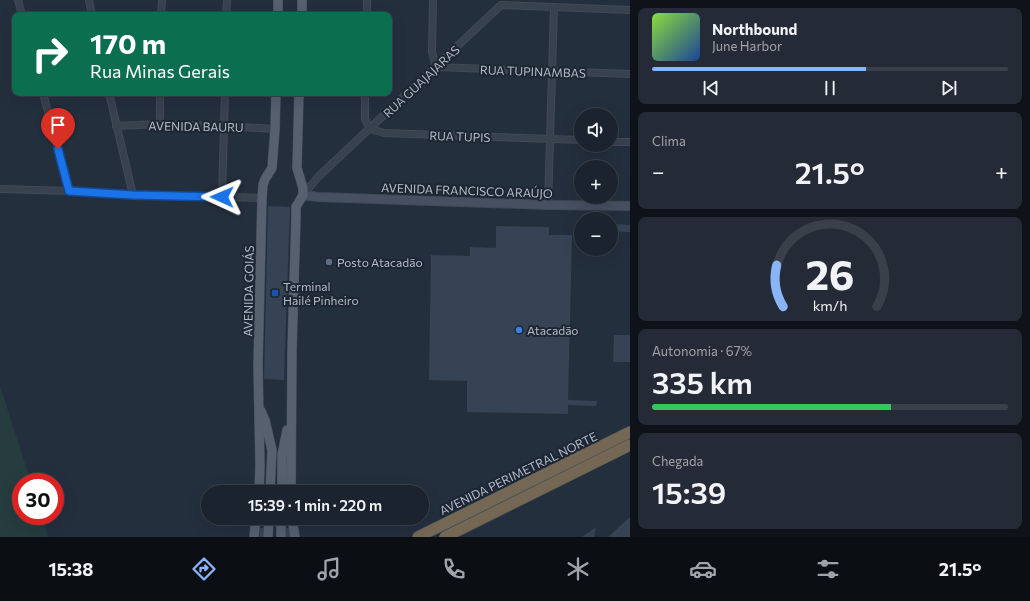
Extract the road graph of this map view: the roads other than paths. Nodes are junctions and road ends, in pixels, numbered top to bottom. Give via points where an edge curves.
1 (18, 0) edge
2 (89, 0) edge
3 (162, 0) edge
4 (227, 0) edge
5 (278, 0) edge
6 (302, 0) edge
7 (368, 0) edge
8 (433, 0) edge
9 (501, 2) edge
10 (554, 7) junction
11 (630, 10) edge
12 (21, 12) edge
13 (91, 12) edge
14 (161, 12) edge
15 (226, 12) edge
16 (278, 12) edge
17 (302, 12) edge
18 (367, 12) edge
19 (436, 67) junction
20 (552, 71) junction
21 (630, 74) edge
22 (44, 96) edge
23 (110, 96) edge
24 (160, 96) edge
25 (225, 96) edge
26 (276, 96) edge
27 (300, 96) edge
28 (365, 96) edge
29 (160, 124) junction
30 (116, 126) junction
31 (224, 126) junction
32 (275, 129) junction
33 (370, 129) junction
34 (550, 139) junction
35 (574, 140) edge
36 (618, 142) edge
37 (630, 142) edge
38 (0, 188) edge
39 (69, 191) junction
40 (133, 195) junction
41 (303, 195) junction
42 (222, 197) junction
43 (262, 198) junction
44 (548, 205) junction
45 (630, 206) edge
46 (291, 405) junction
47 (259, 406) junction
48 (630, 432) edge
49 (630, 445) edge
50 (259, 485) edge
51 (270, 485) edge
52 (282, 485) edge
53 (291, 485) edge
54 (255, 525) edge
55 (269, 525) edge
56 (281, 525) edge
57 (293, 525) edge
58 (448, 536) edge
59 (254, 537) edge
60 (268, 537) edge
61 (281, 537) edge
62 (295, 537) edge
63 (418, 537) edge

1 - 12 street
2 - 13 street
3 - 14 street
4 - 15 street
5 - 16 main road
6 - 17 main road
7 - 18 street
8 - 19 street via 432,52
9 - 10 street, RUA GUAJAJARAS
9 - 19 street, RUA GUAJAJARAS
10 - 11 street, RUA GUAJAJARAS
10 - 20 street
19 - 20 street, RUA TUPINAMBAS
19 - 33 street, RUA GUAJAJARAS
20 - 21 street, RUA TUPINAMBAS
20 - 34 street
22 - 39 street
23 - 30 street
24 - 29 street
25 - 31 street
26 - 32 main road, AVENIDA GOIÁS
27 - 41 main road via 298,168
28 - 33 street via 365,119
29 - 30 street, AVENIDA BAURU
29 - 31 street, AVENIDA BAURU
30 - 40 street
31 - 32 street, AVENIDA BAURU
31 - 42 street
32 - 43 main road, AVENIDA GOIÁS via 272,168 265,179
33 - 34 street, RUA TUPIS via 384,132
33 - 41 street, RUA GUAJAJARAS via 319,176
34 - 35 street, RUA TUPIS
34 - 44 street
36 - 37 street
38 - 39 street
39 - 40 street
40 - 42 street
41 - 44 street, AVENIDA FRANCISCO ARAÚJO
41 - 46 main road via 296,207
42 - 43 street
43 - 47 main road, AVENIDA GOIÁS
44 - 45 street, AVENIDA FRANCISCO ARAÚJO
46 - 52 main road via 282,455
46 - 53 main road
47 - 50 main road, AVENIDA GOIÁS
47 - 51 main road via 272,450
48 - 63 highway, AVENIDA PERIMETRAL NORTE
49 - 58 highway, AVENIDA PERIMETRAL NORTE
54 - 59 main road
55 - 60 main road
56 - 61 main road
57 - 62 main road

